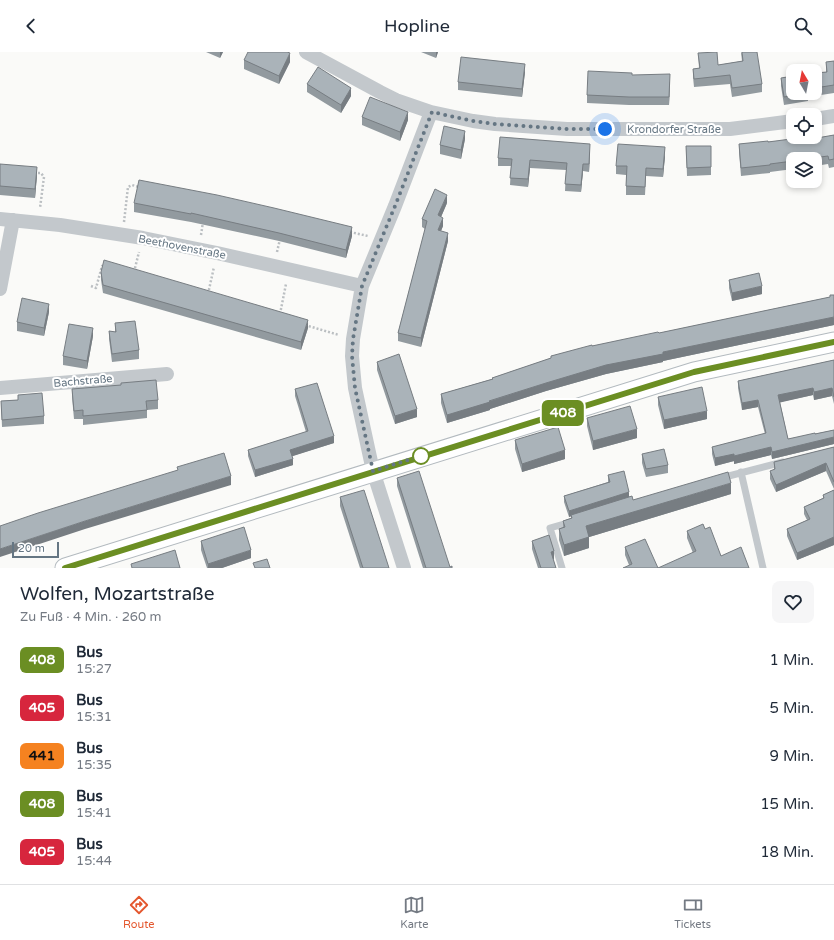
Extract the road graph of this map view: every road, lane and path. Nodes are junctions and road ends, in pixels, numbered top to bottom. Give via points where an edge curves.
1 (306, 52) edge
2 (432, 112) junction
3 (834, 116) edge
4 (822, 117) edge
5 (786, 122) edge
6 (27, 172) edge
7 (140, 187) edge
8 (7, 220) edge
9 (204, 220) edge
10 (38, 223) junction
11 (344, 231) edge
12 (122, 235) junction
13 (143, 238) junction
14 (281, 238) edge
15 (381, 240) junction
16 (198, 250) junction
17 (217, 253) junction
18 (274, 266) junction
19 (109, 268) edge
20 (289, 270) junction
21 (133, 275) edge
22 (91, 286) dead end
23 (362, 286) junction
24 (0, 289) edge
25 (207, 296) edge
26 (279, 317) edge
27 (301, 324) edge
28 (353, 339) junction
29 (834, 342) edge
30 (167, 374) dead end
31 (0, 388) edge
32 (791, 460) edge
33 (373, 471) junction
34 (741, 472) junction
35 (710, 481) edge
36 (578, 519) edge
37 (65, 568) edge
38 (404, 568) edge
39 (562, 568) edge
40 (763, 568) edge

1 - 2 street, Krondorfer Straße via 391,97
2 - 5 street, Krondorfer Straße via 495,124 567,129 730,129
2 - 15 street
3 - 4 street
6 - 10 path via 41,173 44,177
7 - 12 path via 128,187
8 - 10 street, Beethovenstraße
8 - 24 street
9 - 16 path
10 - 12 street, Beethovenstraße
11 - 15 path
12 - 13 street, Beethovenstraße
13 - 16 street, Beethovenstraße
13 - 21 path
14 - 18 path
15 - 23 street
16 - 17 street, Beethovenstraße
17 - 18 street, Beethovenstraße
17 - 25 path
18 - 20 street, Beethovenstraße
19 - 22 path via 102,266 96,288
20 - 23 street, Beethovenstraße
20 - 26 path
23 - 28 street
27 - 28 path
28 - 33 street via 355,388
29 - 33 street via 694,372
30 - 31 street, Bachstraße
32 - 34 lane
33 - 37 street
33 - 38 street
34 - 35 lane
34 - 40 lane
36 - 39 lane via 550,528

